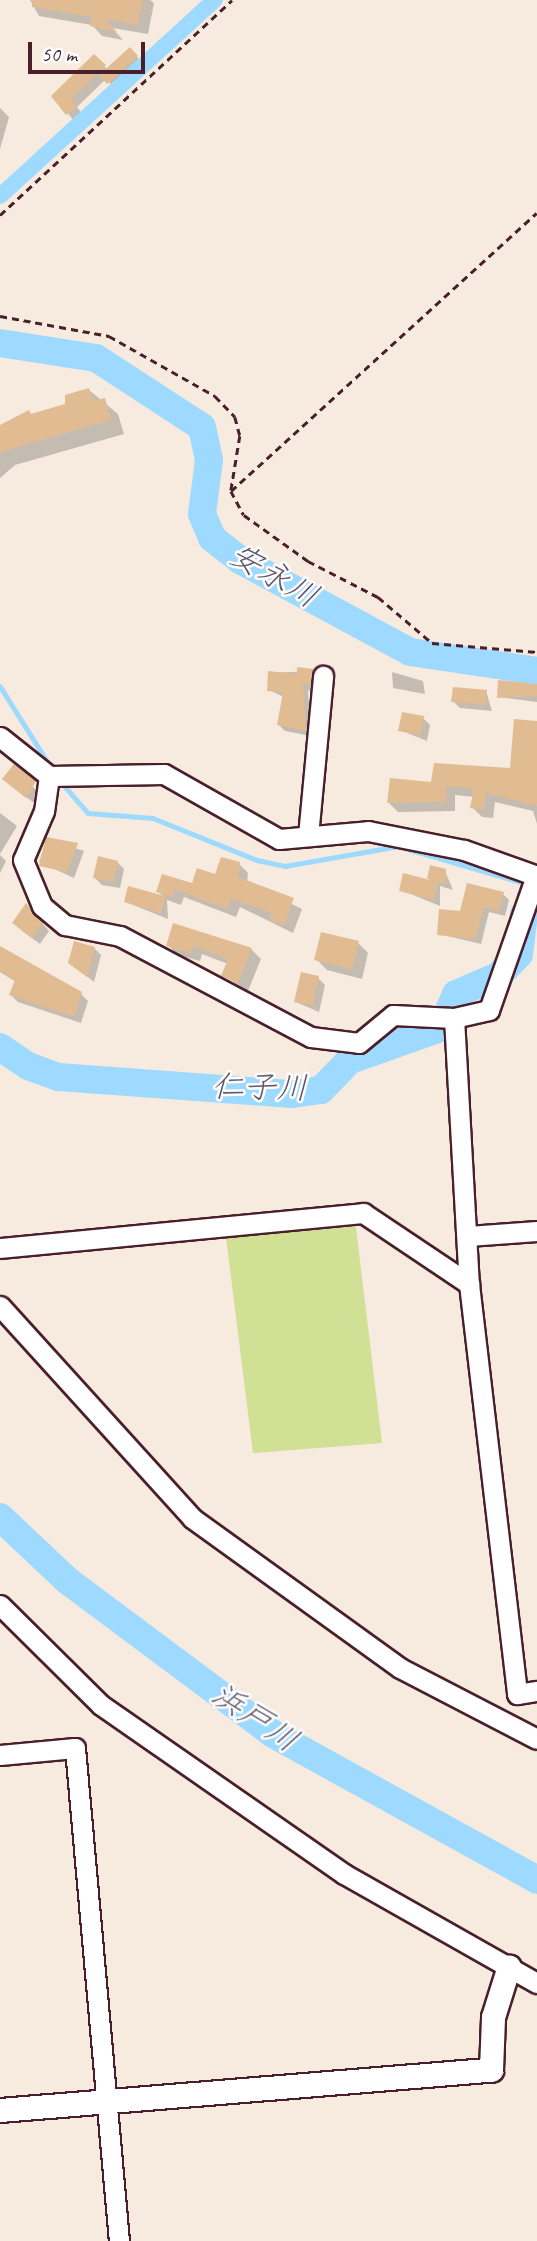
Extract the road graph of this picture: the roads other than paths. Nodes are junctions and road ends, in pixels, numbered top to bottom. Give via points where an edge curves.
1 (323, 676) dead end
2 (0, 737) edge
3 (49, 776) junction
4 (309, 836) junction
5 (537, 876) edge
6 (454, 1018) junction
7 (537, 1231) edge
8 (468, 1236) junction
9 (0, 1248) edge
10 (469, 1284) junction
11 (0, 1306) edge
12 (0, 1605) edge
13 (537, 1691) edge
14 (537, 1739) edge
15 (0, 1755) edge
16 (509, 1966) junction
17 (537, 1983) edge
18 (106, 2105) junction
19 (0, 2110) edge
20 (119, 2241) edge

1 - 4 street
2 - 3 street
3 - 4 street via 164,774 279,839
3 - 6 street via 44,811 23,860 42,906 65,925 120,936 311,1037 359,1043 393,1015
4 - 5 street via 368,831 464,850
5 - 6 street via 500,993 489,1010
6 - 8 street
7 - 8 street
8 - 10 street
9 - 10 street via 363,1213
10 - 13 street via 517,1694
11 - 14 street via 192,1518 400,1668
12 - 16 street via 101,1705 344,1874
15 - 18 street via 75,1748
16 - 17 street
16 - 18 street via 493,2017 491,2070
18 - 19 street
18 - 20 street

